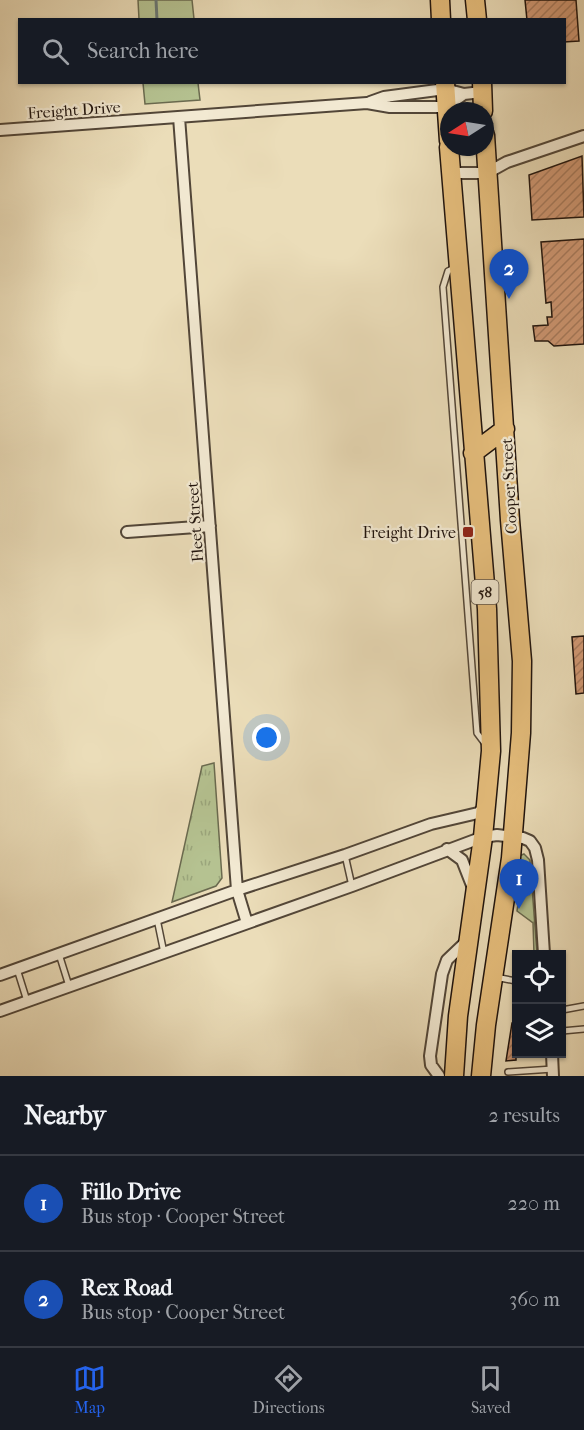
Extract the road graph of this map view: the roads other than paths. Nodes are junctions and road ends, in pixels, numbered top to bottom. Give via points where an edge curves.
1 (440, 0) edge
2 (475, 0) edge
3 (441, 18) edge
4 (477, 18) edge
5 (476, 89) edge
6 (445, 93) edge
7 (367, 103) junction
8 (179, 117) junction
9 (0, 130) edge
10 (584, 136) edge
11 (450, 156) edge
12 (486, 156) edge
13 (452, 173) junction
14 (487, 173) junction
15 (459, 266) junction
16 (505, 429) junction
17 (473, 453) junction
18 (210, 526) junction
19 (128, 532) dead end
20 (520, 733) junction
21 (491, 751) junction
22 (486, 806) junction
23 (483, 837) junction
24 (513, 837) junction
25 (447, 849) junction
26 (345, 855) junction
27 (352, 886) junction
28 (507, 887) junction
29 (237, 890) junction
30 (476, 894) junction
31 (156, 919) junction
32 (247, 923) junction
33 (469, 939) junction
34 (544, 950) edge
35 (164, 952) junction
36 (58, 954) junction
37 (17, 969) junction
38 (0, 975) edge
39 (493, 977) junction
40 (512, 980) edge
41 (69, 986) junction
42 (27, 1001) junction
43 (584, 1006) edge
44 (566, 1009) edge
45 (0, 1011) edge
46 (584, 1029) edge
47 (566, 1030) edge
48 (478, 1072) edge
49 (507, 1072) dead end
50 (553, 1072) edge
51 (439, 1076) edge
52 (454, 1076) edge

1 - 3 main road
2 - 4 main road
5 - 6 street, Freight Drive
5 - 6 street, Freight Drive
6 - 7 street, Freight Drive via 384,97
6 - 7 street, Freight Drive via 390,107
7 - 8 street, Freight Drive
8 - 9 street, Freight Drive
8 - 18 street, Fleet Street
10 - 14 street via 507,162
11 - 13 main road, Cooper Street / 58
12 - 14 main road, Cooper Street / 58
13 - 14 street
13 - 15 main road, Cooper Street / 58
14 - 16 main road, Cooper Street / 58
15 - 17 main road, Cooper Street / 58
15 - 21 lane via 448,271 443,287 477,733
16 - 17 main road
16 - 20 main road, Cooper Street / 58 via 522,660
17 - 21 main road, Cooper Street / 58 via 487,609
18 - 19 street
18 - 29 street, Fleet Street
20 - 21 main road via 502,749
20 - 24 main road, Cooper Street / 58
21 - 22 main road, Cooper Street / 58
22 - 23 main road, Cooper Street / 58
22 - 26 street via 478,813 431,824
23 - 24 street
23 - 25 street
23 - 30 main road, Cooper Street / 58
24 - 28 main road, Cooper Street / 58
24 - 34 street via 523,838 535,848
25 - 27 street
25 - 30 street via 462,860
26 - 27 lane
26 - 29 street
27 - 32 street
28 - 30 main road via 496,882
28 - 39 main road, Cooper Street / 58
29 - 31 street
29 - 32 street, Fleet Street
30 - 33 main road, Cooper Street / 58
31 - 35 lane
31 - 36 street
32 - 35 street
33 - 51 street via 447,960 442,974 430,1056
33 - 52 main road, Cooper Street / 58
35 - 41 street
36 - 37 street
36 - 41 lane
37 - 38 street
37 - 42 lane
39 - 40 lane
39 - 48 main road, Cooper Street / 58
41 - 42 street
42 - 45 street
43 - 44 lane
46 - 47 lane
49 - 50 lane

